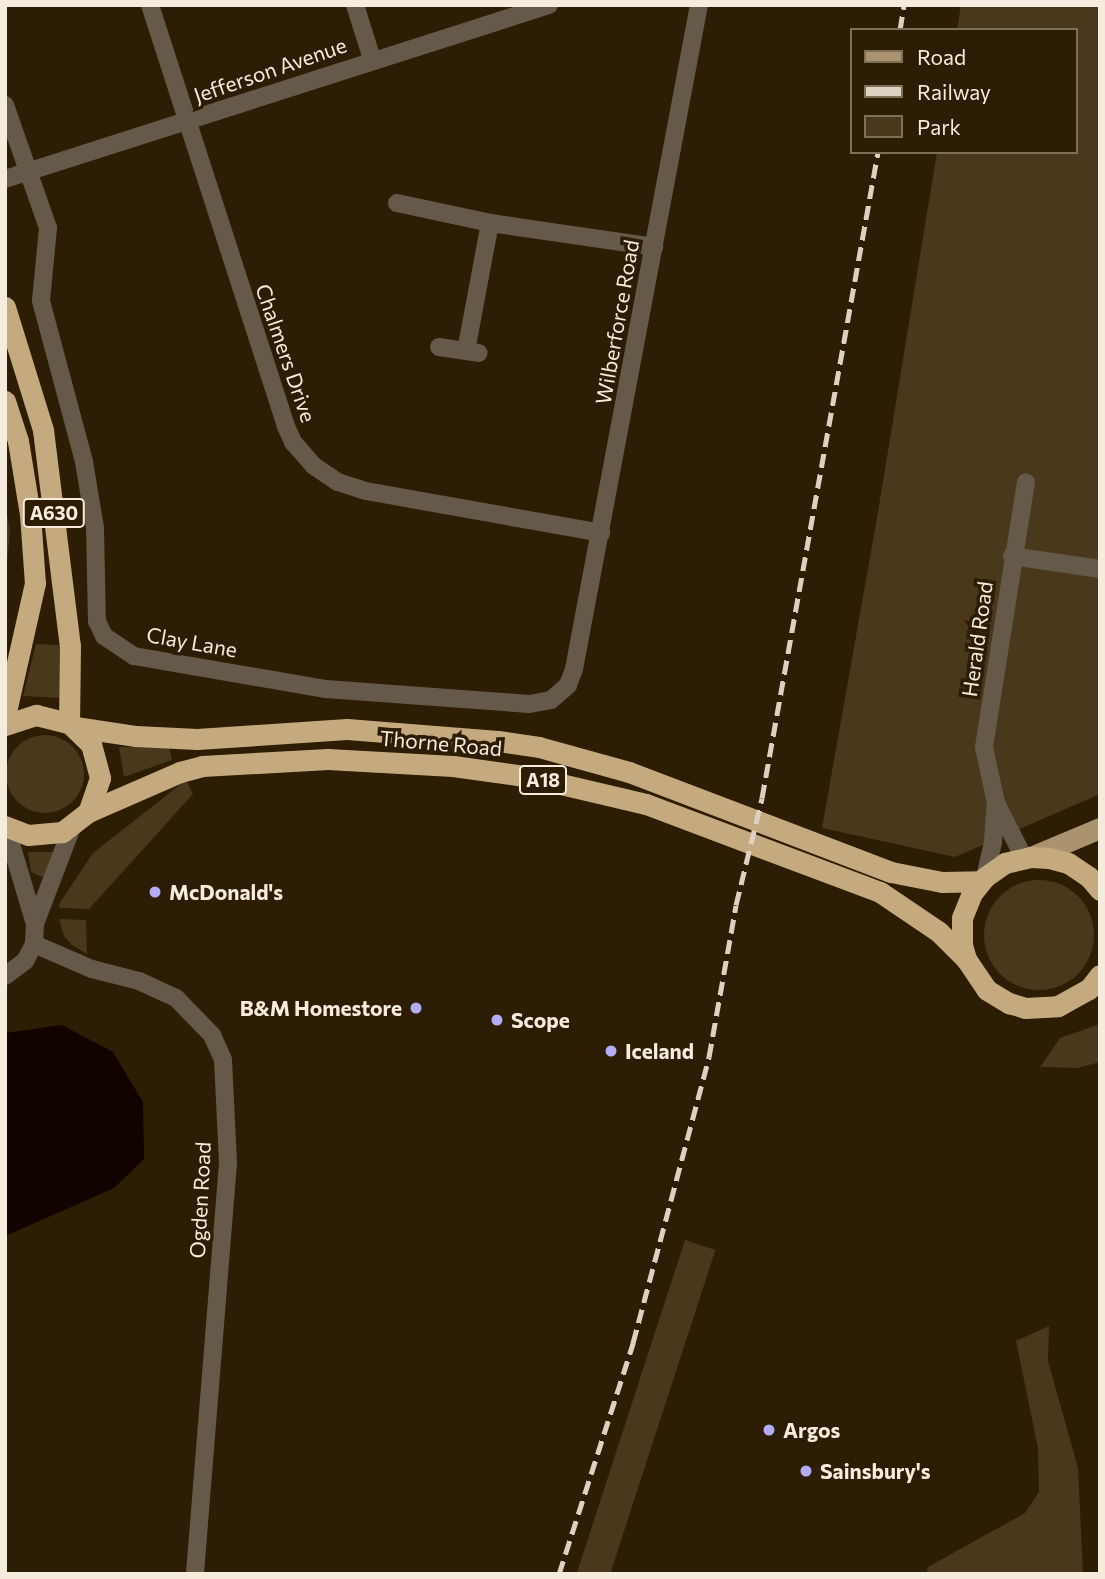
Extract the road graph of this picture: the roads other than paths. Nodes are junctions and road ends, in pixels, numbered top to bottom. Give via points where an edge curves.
1 (149, 5) edge
2 (355, 5) edge
3 (549, 5) edge
4 (699, 5) edge
5 (372, 59) junction
6 (5, 105) edge
7 (187, 122) junction
8 (30, 171) junction
9 (5, 179) edge
10 (397, 203) dead end
11 (490, 222) junction
12 (654, 247) junction
13 (5, 307) edge
14 (439, 347) dead end
15 (5, 401) edge
16 (1026, 482) dead end
17 (601, 533) junction
18 (1012, 556) junction
19 (1100, 569) edge
20 (579, 647) joint
21 (5, 716) edge
22 (5, 725) edge
23 (72, 725) junction
24 (996, 803) junction
25 (88, 811) junction
26 (6, 826) edge
27 (72, 827) junction
28 (1100, 828) edge
29 (1028, 857) junction
30 (983, 879) junction
31 (1100, 890) edge
32 (35, 924) junction
33 (34, 944) junction
34 (966, 959) junction
35 (1100, 975) edge
36 (5, 976) edge
37 (1100, 1004) edge
38 (1058, 1006) junction
39 (195, 1574) edge

1 - 7 street, Chalmers Drive
2 - 5 street
3 - 5 street, Jefferson Avenue
4 - 12 street, Wilberforce Road
5 - 7 street, Jefferson Avenue
6 - 8 street, Clay Lane
7 - 8 street, Jefferson Avenue
7 - 17 street, Chalmers Drive via 285,424 293,442 314,466 338,482 366,491
8 - 9 street, Jefferson Avenue
8 - 20 street, Clay Lane via 48,228 41,301 84,461 95,528 97,621 104,636 134,656 326,689 529,704 551,700 568,685
10 - 11 street
11 - 12 street
11 - 14 street via 473,352
12 - 17 street, Wilberforce Road
13 - 23 highway, A630 via 43,430 70,646
15 - 21 highway, A630 via 18,441 35,583
16 - 18 street, Herald Road
17 - 20 street, Wilberforce Road
18 - 19 street
18 - 24 street, Herald Road via 984,747
22 - 23 highway, Thorne Road via 36,715
23 - 25 highway via 91,744 99,766 98,790
23 - 30 highway, Thorne Road / A18 via 136,736 197,738 347,729 540,747 629,772 891,872 942,882
24 - 29 street, Herald Road
24 - 30 street, Herald Road via 993,842
25 - 27 highway
25 - 34 highway, Thorne Road / A18 via 202,766 328,759 453,766 531,777 646,804 880,892 939,932
26 - 27 highway via 39,836
26 - 32 street
27 - 32 street
28 - 29 main road, A18
29 - 30 highway, A18 via 1005,863
29 - 31 highway via 1068,863
30 - 34 highway, A18 via 962,918
32 - 33 street
33 - 36 street via 25,961
33 - 39 street, Ogden Road via 92,970 139,981 176,998 212,1035 223,1060 228,1163
34 - 38 highway, A18 via 987,990 1009,1003 1041,1009
35 - 38 highway via 1082,993
37 - 38 highway

